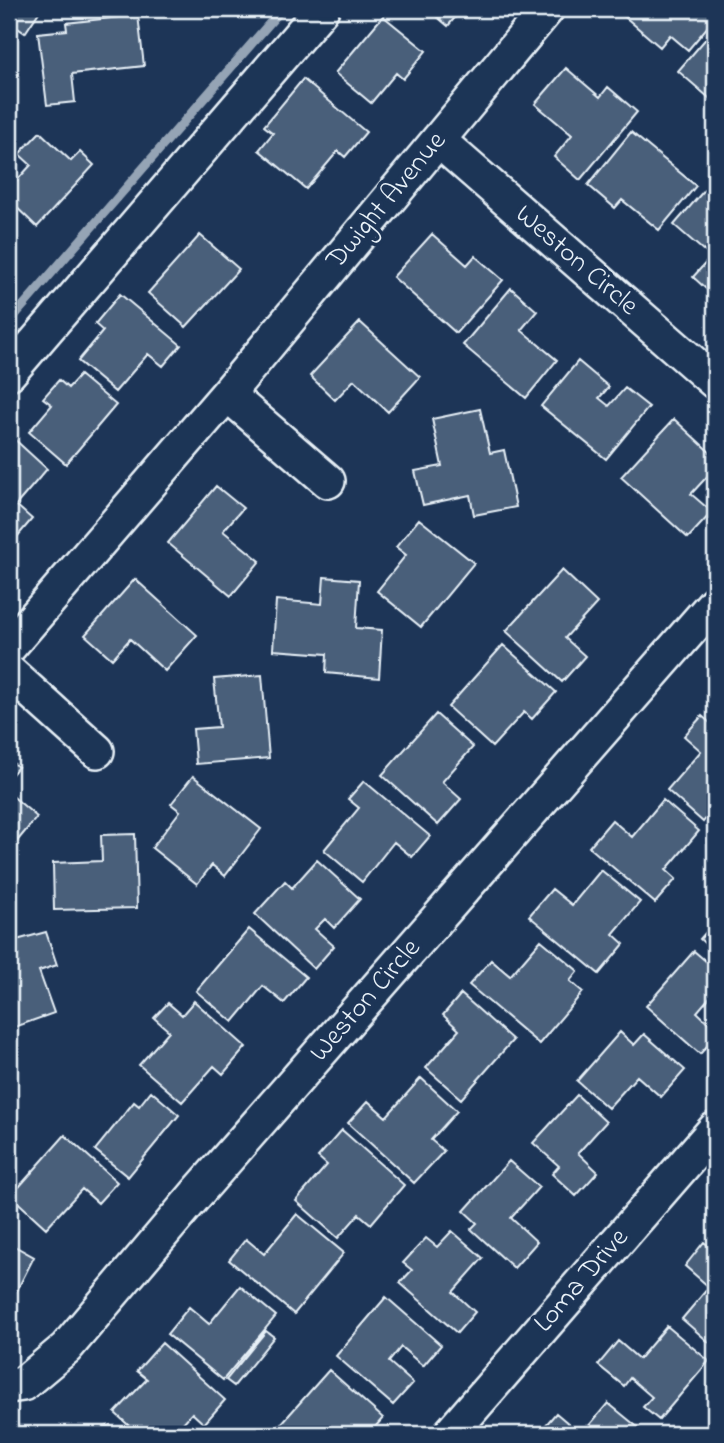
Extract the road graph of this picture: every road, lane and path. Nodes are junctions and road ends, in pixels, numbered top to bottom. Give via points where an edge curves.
1 (322, 9) edge
2 (547, 9) edge
3 (438, 140) junction
4 (9, 373) edge
5 (715, 382) edge
6 (228, 394) junction
7 (328, 481) dead end
8 (715, 602) edge
9 (9, 647) edge
10 (9, 672) edge
11 (97, 751) dead end
12 (715, 1129) edge
13 (9, 1386) edge
14 (450, 1434) edge

1 - 4 street
2 - 3 street, Dwight Avenue
3 - 5 street, Weston Circle
3 - 6 street, Dwight Avenue
6 - 7 street
6 - 9 street, Dwight Avenue
8 - 13 street, Weston Circle via 66,1348 23,1384
10 - 11 street
12 - 14 street, Loma Drive

